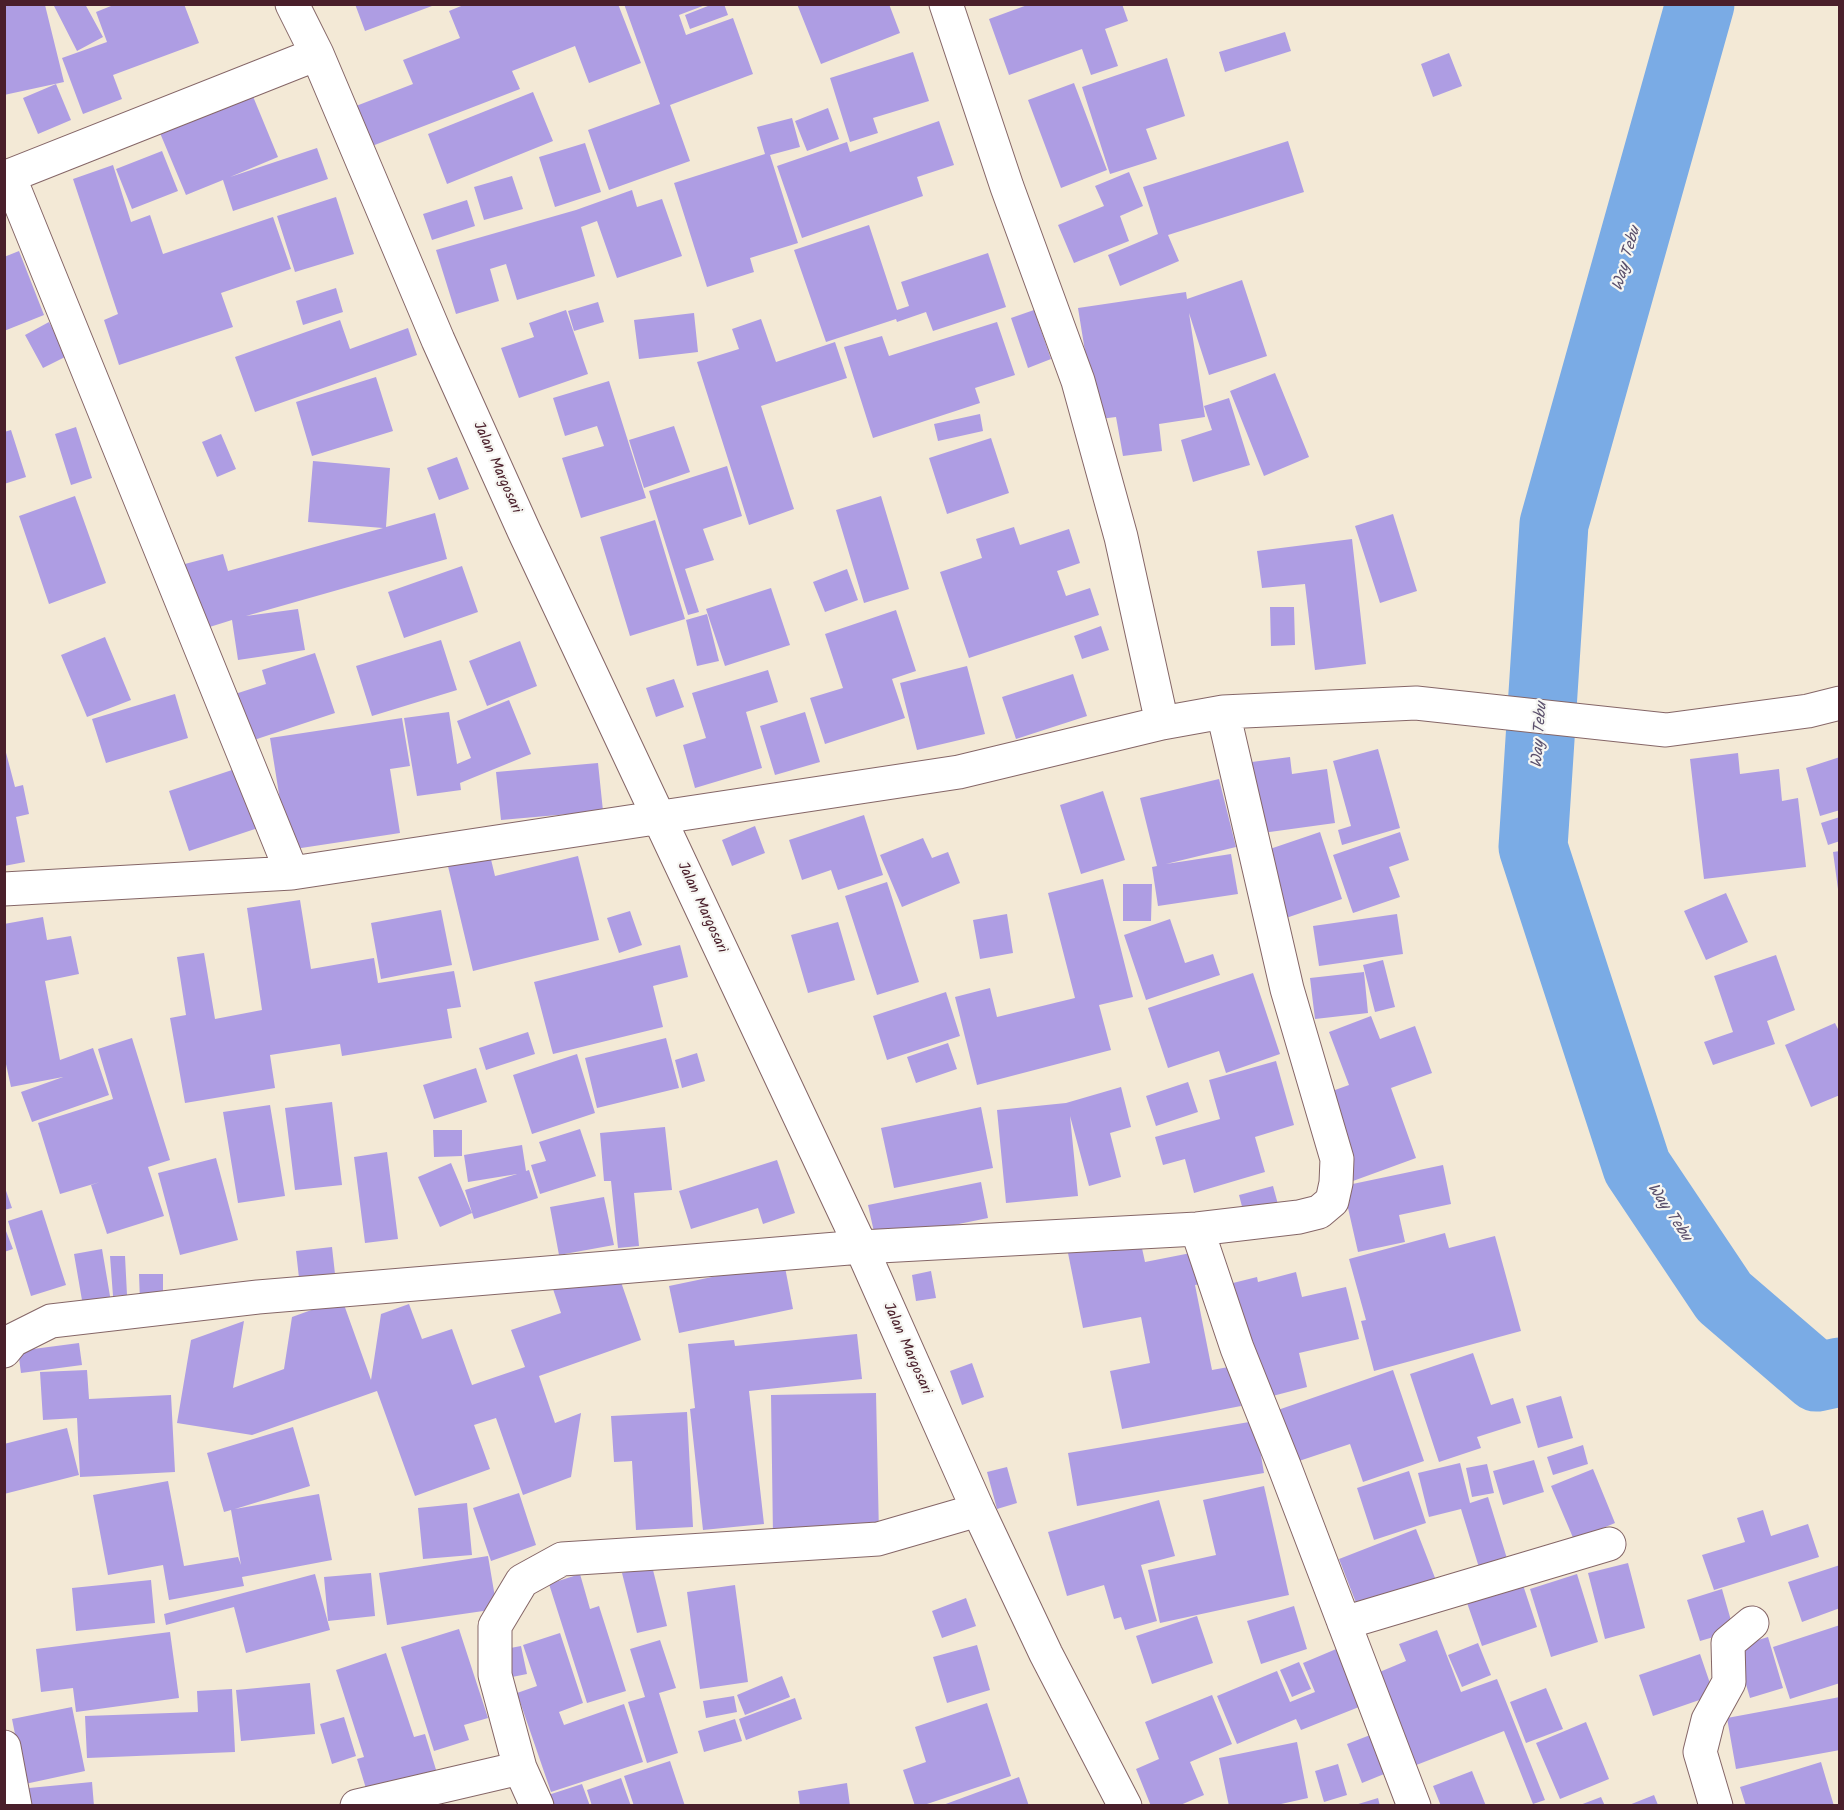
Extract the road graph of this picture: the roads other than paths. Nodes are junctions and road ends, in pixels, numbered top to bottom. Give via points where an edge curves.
1 (292, 4) edge
2 (946, 4) edge
3 (316, 54) junction
4 (7, 177) edge
5 (1839, 703) edge
6 (1223, 712) junction
7 (1162, 723) junction
8 (659, 818) junction
9 (292, 873) junction
10 (4, 889) edge
11 (1197, 1229) junction
12 (861, 1247) junction
13 (4, 1351) edge
14 (978, 1510) junction
15 (1609, 1544) dead end
16 (1344, 1623) junction
17 (1752, 1623) dead end
18 (4, 1747) edge
19 (520, 1768) junction
20 (15, 1806) edge
21 (357, 1806) edge
22 (537, 1806) edge
23 (1125, 1806) edge
24 (1414, 1806) edge
25 (1716, 1806) edge

1 - 3 street, Jalan Margosari
2 - 7 street via 1078,381 1121,537
3 - 4 street
3 - 8 street, Jalan Margosari via 438,340
4 - 9 street
5 - 6 street via 1808,711 1666,730 1416,703
6 - 7 street
6 - 11 street via 1287,989 1337,1159 1336,1183 1332,1202 1319,1212
7 - 8 street via 959,772
8 - 9 street
8 - 12 street, Jalan Margosari
9 - 10 street
11 - 12 street
11 - 16 street via 1237,1348
12 - 13 street via 258,1297 51,1321 13,1340
12 - 14 street, Jalan Margosari
14 - 19 street via 878,1539 562,1559 522,1581 495,1626 495,1675
14 - 23 street, Jalan Margosari via 1046,1654
15 - 16 street
16 - 24 street
17 - 25 street via 1728,1643 1729,1682 1708,1720 1700,1752
18 - 20 street
19 - 21 street
19 - 22 street

